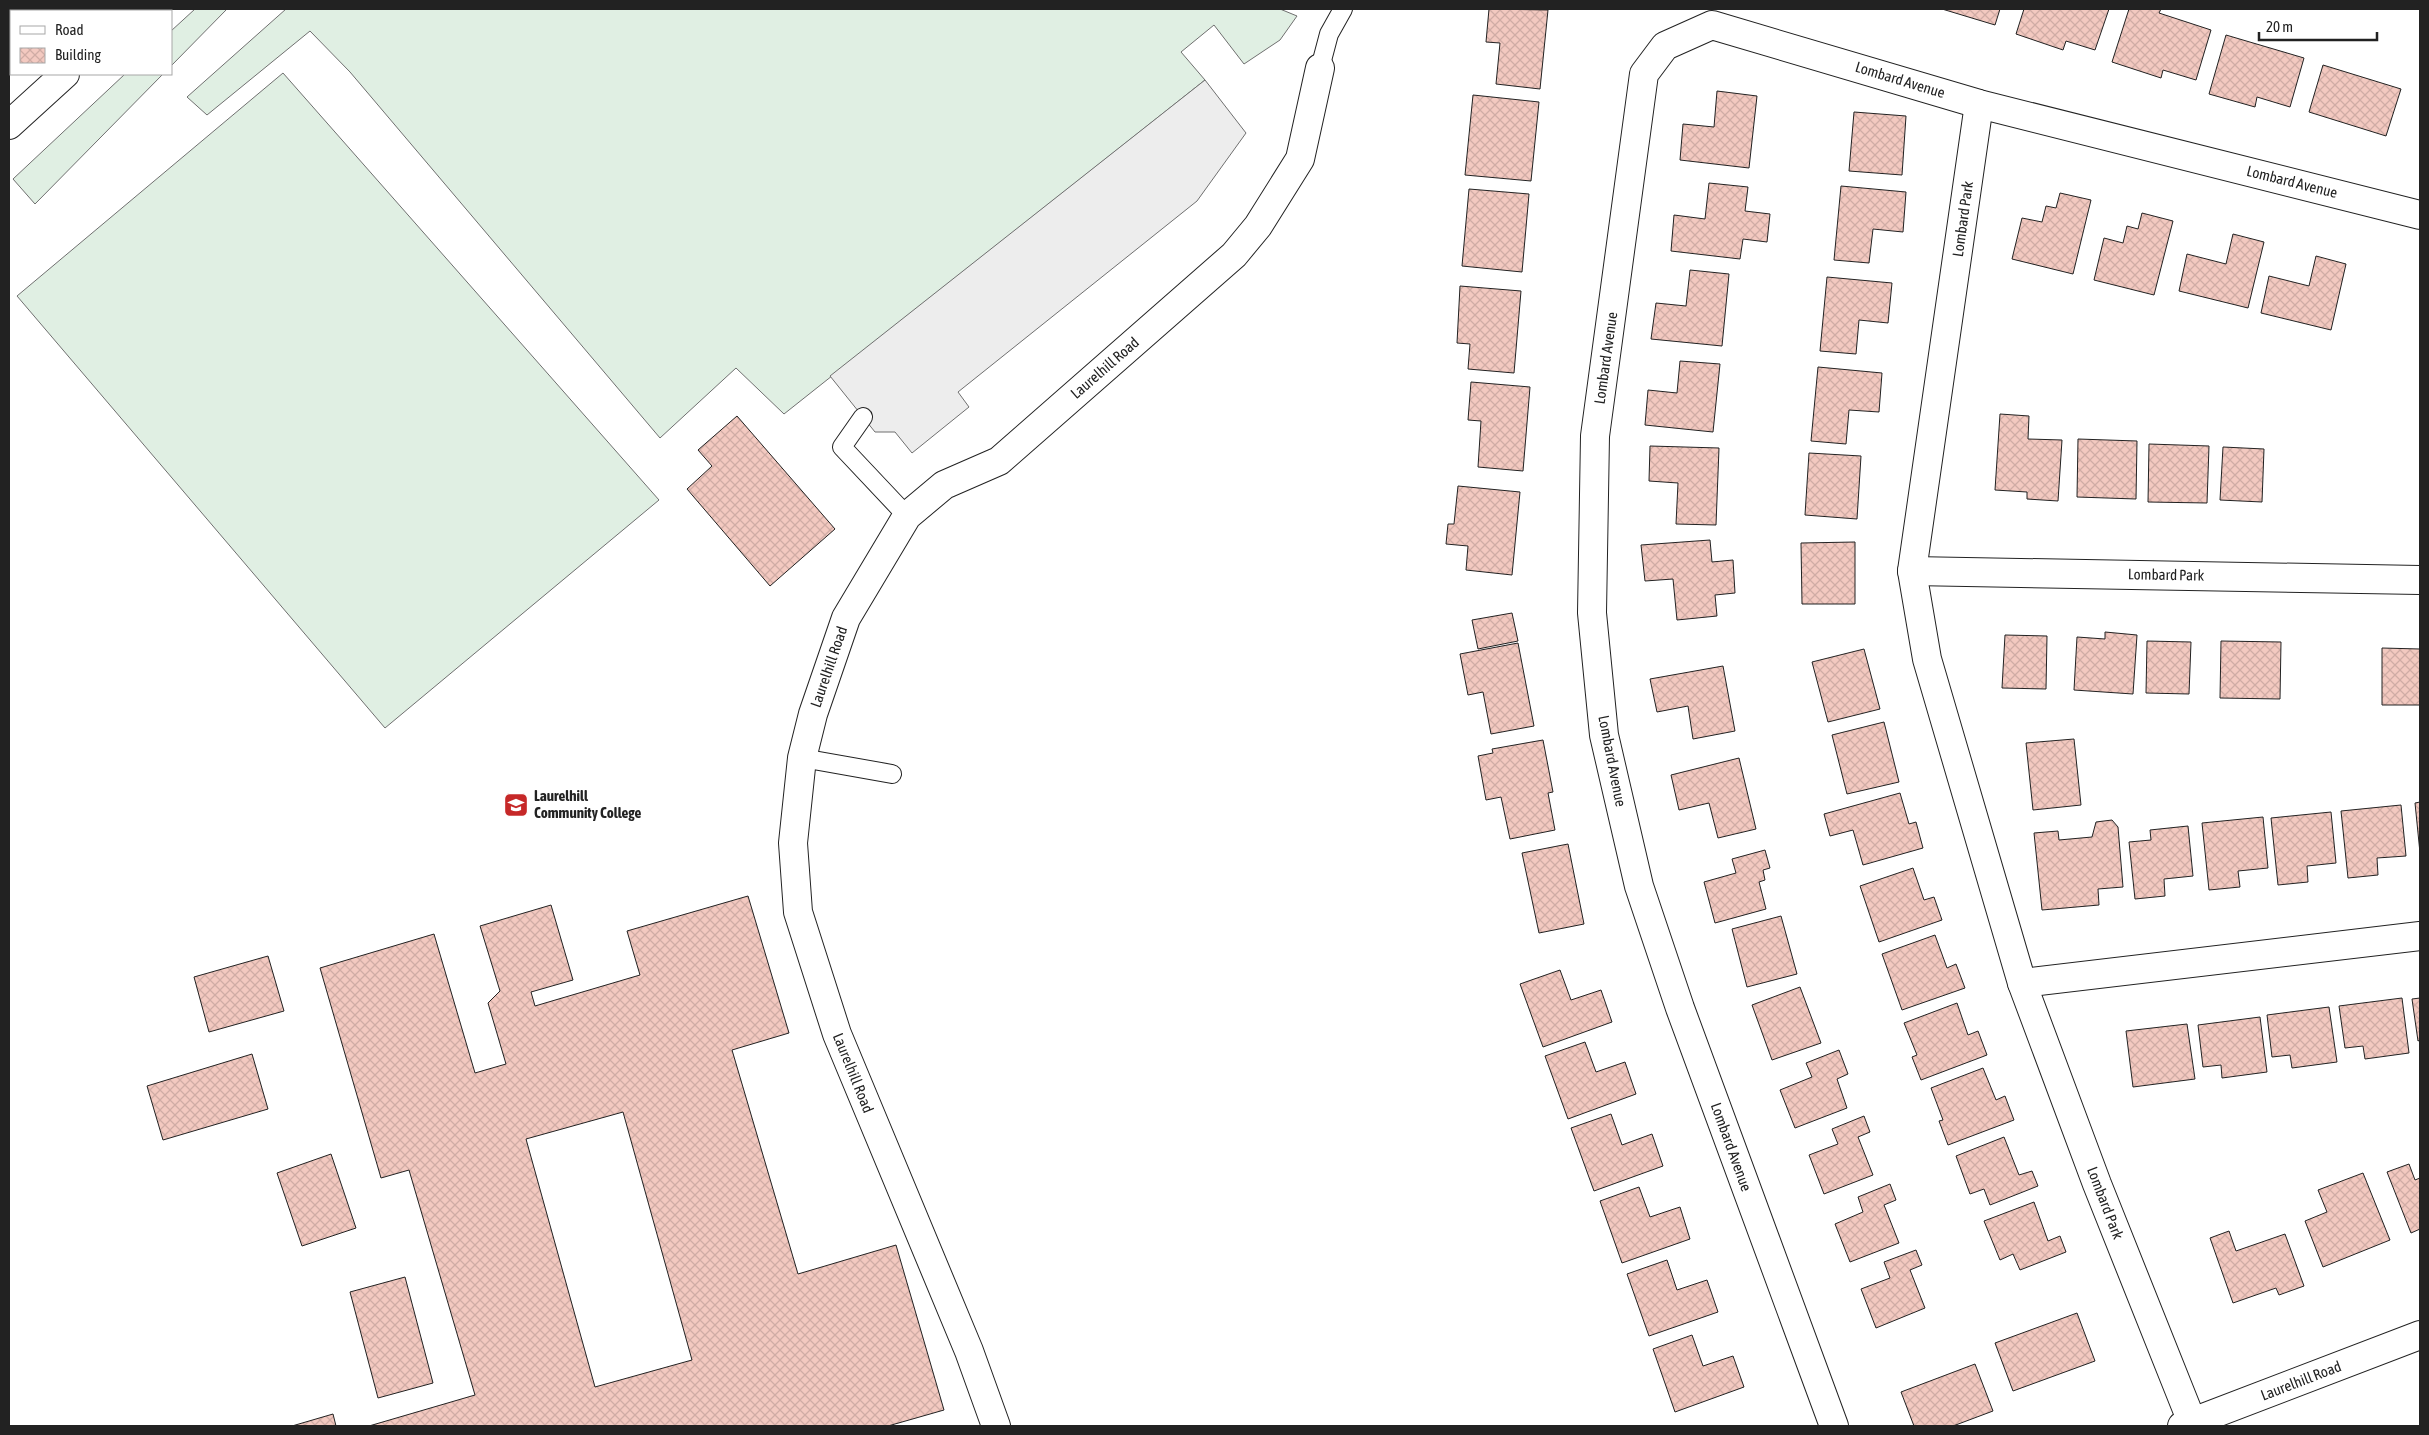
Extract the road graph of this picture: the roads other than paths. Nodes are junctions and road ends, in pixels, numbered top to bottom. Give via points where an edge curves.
1 (1343, 9) edge
2 (1320, 68) joint
3 (65, 75) edge
4 (1979, 104) junction
5 (9, 125) edge
6 (2420, 215) edge
7 (863, 417) dead end
8 (907, 516) junction
9 (1912, 571) junction
10 (2420, 580) edge
11 (802, 758) junction
12 (892, 774) dead end
13 (2420, 936) edge
14 (2022, 983) junction
15 (2420, 1335) edge
16 (2187, 1424) edge
17 (996, 1426) edge
18 (1834, 1426) edge

1 - 2 lane via 1330,34
2 - 8 street, Laurelhill Road via 1300,159 1258,226 1234,255 999,461 944,485
3 - 5 street
4 - 6 street, Lombard Avenue
4 - 9 street, Lombard Park
4 - 18 street, Lombard Avenue via 1712,25 1665,46 1644,74 1595,436 1592,613 1604,735 1639,886 1680,1008
7 - 8 lane via 842,447
8 - 11 street, Laurelhill Road via 846,618 813,714
9 - 10 street, Lombard Park
9 - 14 street, Lombard Park via 1927,659
11 - 12 lane
11 - 17 street, Laurelhill Road via 793,843 798,912 837,1034 969,1351
13 - 14 street
14 - 16 street, Lombard Park
15 - 16 street, Laurelhill Road

